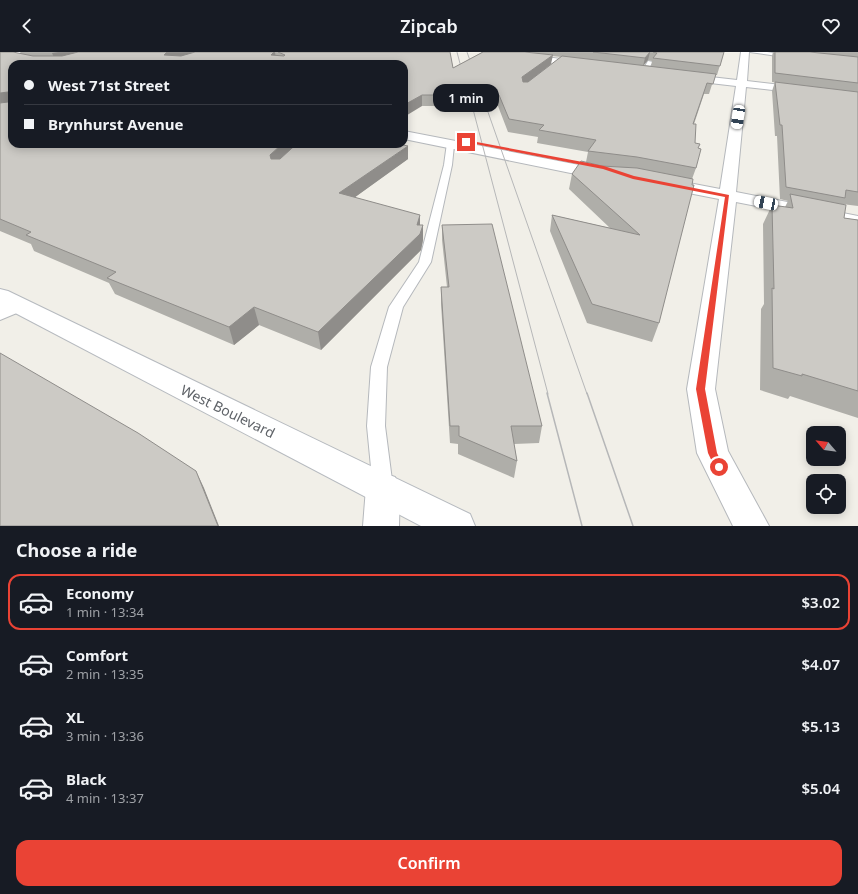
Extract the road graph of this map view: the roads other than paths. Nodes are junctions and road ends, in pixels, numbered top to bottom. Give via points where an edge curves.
1 (21, 52) edge
2 (486, 52) edge
3 (745, 52) edge
4 (753, 52) edge
5 (781, 53) edge
6 (517, 54) edge
7 (3, 55) edge
8 (796, 56) edge
9 (28, 60) edge
10 (650, 62) edge
11 (597, 66) edge
12 (643, 72) edge
13 (674, 76) edge
14 (743, 84) junction
15 (858, 97) edge
16 (408, 132) edge
17 (408, 136) edge
18 (450, 145) junction
19 (648, 180) edge
20 (728, 196) junction
21 (858, 221) edge
22 (5, 305) edge
23 (383, 488) junction
24 (381, 526) edge
25 (457, 526) edge
26 (751, 526) edge

1 - 7 lane
2 - 6 street
3 - 14 street
4 - 5 lane
5 - 8 lane
6 - 11 street via 557,64
7 - 9 street
10 - 12 lane
13 - 14 street
14 - 15 street
14 - 20 street via 727,186
16 - 18 street via 604,168 619,174 598,174
17 - 18 street
18 - 23 lane via 448,165 425,262 396,307 379,366 376,426
19 - 20 street
20 - 21 street
20 - 26 street via 700,389 713,453
22 - 23 street, West Boulevard
23 - 24 street
23 - 25 street, West Boulevard

